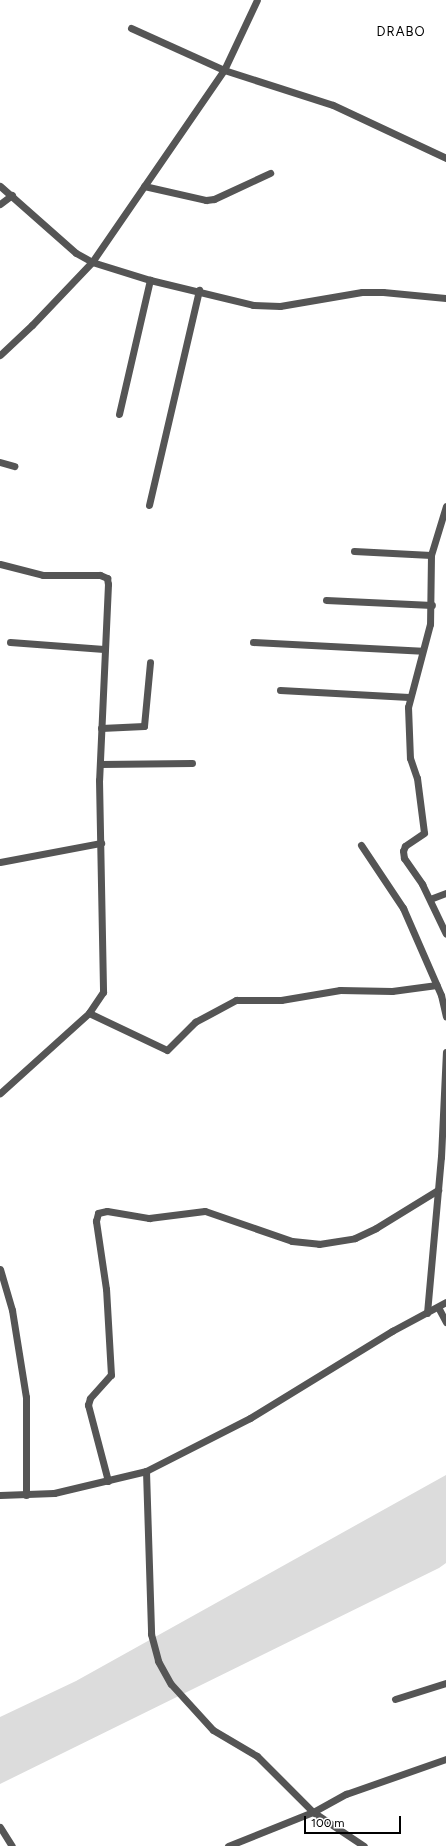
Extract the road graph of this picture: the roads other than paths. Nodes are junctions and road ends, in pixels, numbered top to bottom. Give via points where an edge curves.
1 (257, 0) edge
2 (131, 28) dead end
3 (224, 70) junction
4 (446, 158) edge
5 (270, 173) dead end
6 (0, 186) edge
7 (144, 186) junction
8 (12, 195) junction
9 (0, 204) edge
10 (92, 262) junction
11 (150, 280) junction
12 (199, 290) junction
13 (446, 298) edge
14 (1, 351) edge
15 (119, 414) dead end
16 (0, 462) edge
17 (14, 466) dead end
18 (149, 505) dead end
19 (446, 506) edge
20 (354, 551) dead end
21 (431, 555) junction
22 (0, 564) edge
23 (326, 600) dead end
24 (432, 605) junction
25 (10, 642) dead end
26 (253, 642) dead end
27 (104, 649) junction
28 (422, 651) junction
29 (150, 662) dead end
30 (280, 690) dead end
31 (409, 697) junction
32 (101, 728) junction
33 (192, 763) dead end
34 (100, 764) junction
35 (101, 843) junction
36 (361, 845) dead end
37 (0, 862) edge
38 (446, 893) edge
39 (430, 899) junction
40 (446, 934) edge
41 (436, 985) junction
42 (445, 1001) edge
43 (89, 1013) junction
44 (446, 1016) edge
45 (446, 1052) edge
46 (0, 1093) edge
47 (438, 1190) junction
48 (0, 1269) edge
49 (446, 1302) edge
50 (438, 1307) junction
51 (427, 1313) junction
52 (446, 1322) edge
53 (146, 1471) junction
54 (108, 1481) junction
55 (0, 1495) edge
56 (26, 1495) junction
57 (446, 1683) edge
58 (395, 1700) dead end
59 (446, 1759) edge
60 (313, 1812) junction
61 (0, 1827) edge
62 (12, 1846) edge
63 (228, 1846) edge
64 (364, 1846) edge

1 - 3 street
2 - 3 street
3 - 4 street via 333,105
3 - 7 street
5 - 7 street via 214,199 206,200
6 - 8 street
7 - 10 street
8 - 9 street
8 - 10 street via 53,235
10 - 11 street
10 - 14 street via 67,290
11 - 12 street
11 - 15 street
12 - 13 street via 253,305 280,306 362,292
12 - 18 street
16 - 17 street
19 - 21 street
20 - 21 street
21 - 24 street
22 - 27 street via 43,575 64,573 100,575 106,578
23 - 24 street
24 - 28 street
25 - 27 street
26 - 28 street
27 - 32 street
28 - 31 street
29 - 32 street via 144,726
30 - 31 street
31 - 39 street via 407,727 410,758 417,778 425,829 422,838 405,846 403,851 404,858
32 - 34 street
33 - 34 street
34 - 35 street
35 - 37 street
35 - 43 street via 105,982 103,992
36 - 41 street via 403,908
38 - 39 street
39 - 40 street
41 - 42 street
41 - 43 street via 392,991 340,990 280,1000 236,1000 195,1022 167,1050
42 - 44 street
43 - 46 street
45 - 47 street
47 - 51 street
47 - 54 street via 355,1238 319,1244 292,1241 205,1211 148,1218 107,1211 98,1213 96,1221 106,1289 111,1375 90,1398 88,1405
48 - 56 street via 12,1310 26,1397
49 - 50 street
50 - 51 street
50 - 52 street
51 - 53 street via 385,1335 250,1418
53 - 54 street
53 - 60 street via 151,1634 158,1660 171,1684 191,1709 213,1730 257,1756
54 - 56 street via 54,1493
55 - 56 street
57 - 58 street
59 - 60 street via 346,1794
60 - 63 street
60 - 64 street
61 - 62 street

